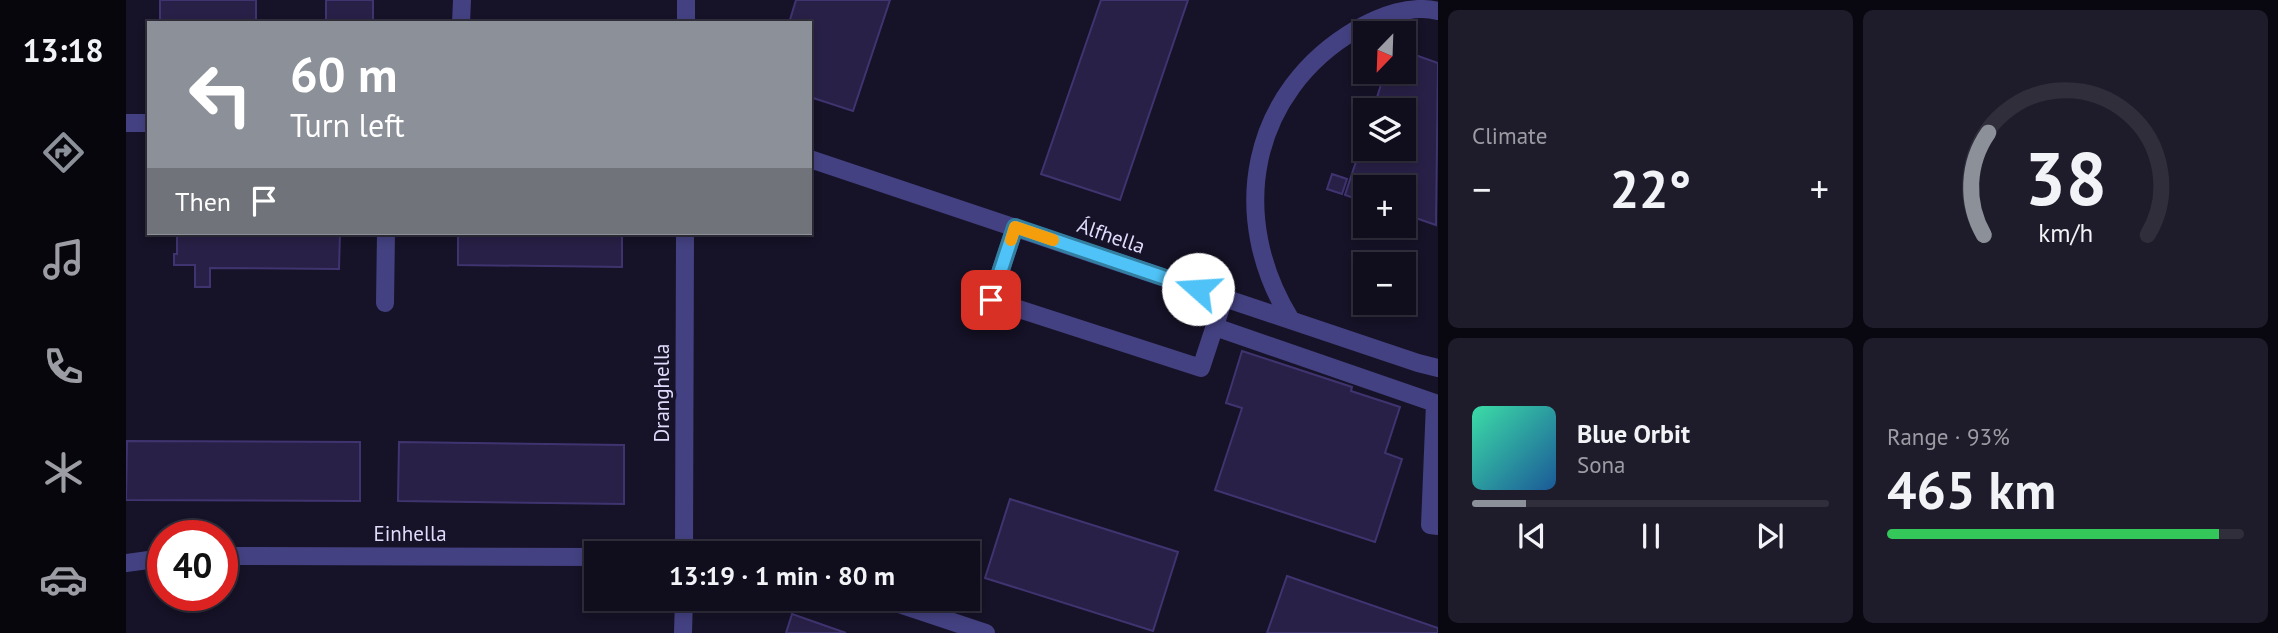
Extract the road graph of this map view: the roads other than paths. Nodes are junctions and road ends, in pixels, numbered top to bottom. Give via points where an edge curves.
1 (462, 0) edge
2 (686, 0) edge
3 (1438, 11) edge
4 (461, 21) edge
5 (686, 21) edge
6 (126, 123) edge
7 (147, 123) edge
8 (812, 160) edge
9 (1015, 227) junction
10 (386, 235) edge
11 (685, 235) edge
12 (1224, 298) junction
13 (385, 303) dead end
14 (1291, 320) junction
15 (1215, 327) junction
16 (1438, 368) edge
17 (1438, 526) edge
18 (684, 541) edge
19 (238, 556) edge
20 (584, 556) edge
21 (147, 560) edge
22 (126, 563) edge
23 (684, 611) edge
24 (919, 611) edge
25 (980, 632) edge
26 (683, 633) edge

1 - 4 street
2 - 5 street
3 - 14 street via 1408,9 1345,36 1310,66 1272,123 1258,167 1257,236 1265,269
6 - 7 street
8 - 9 street, Álfhella
9 - 12 street, Álfhella
9 - 15 street via 991,300 1201,368
10 - 13 street
11 - 18 street, Dranghella
12 - 14 street, Álfhella
12 - 15 street
14 - 16 street, Álfhella
15 - 17 street via 1435,402 1430,524
19 - 20 street, Einhella
21 - 22 street
23 - 26 street
24 - 25 street

